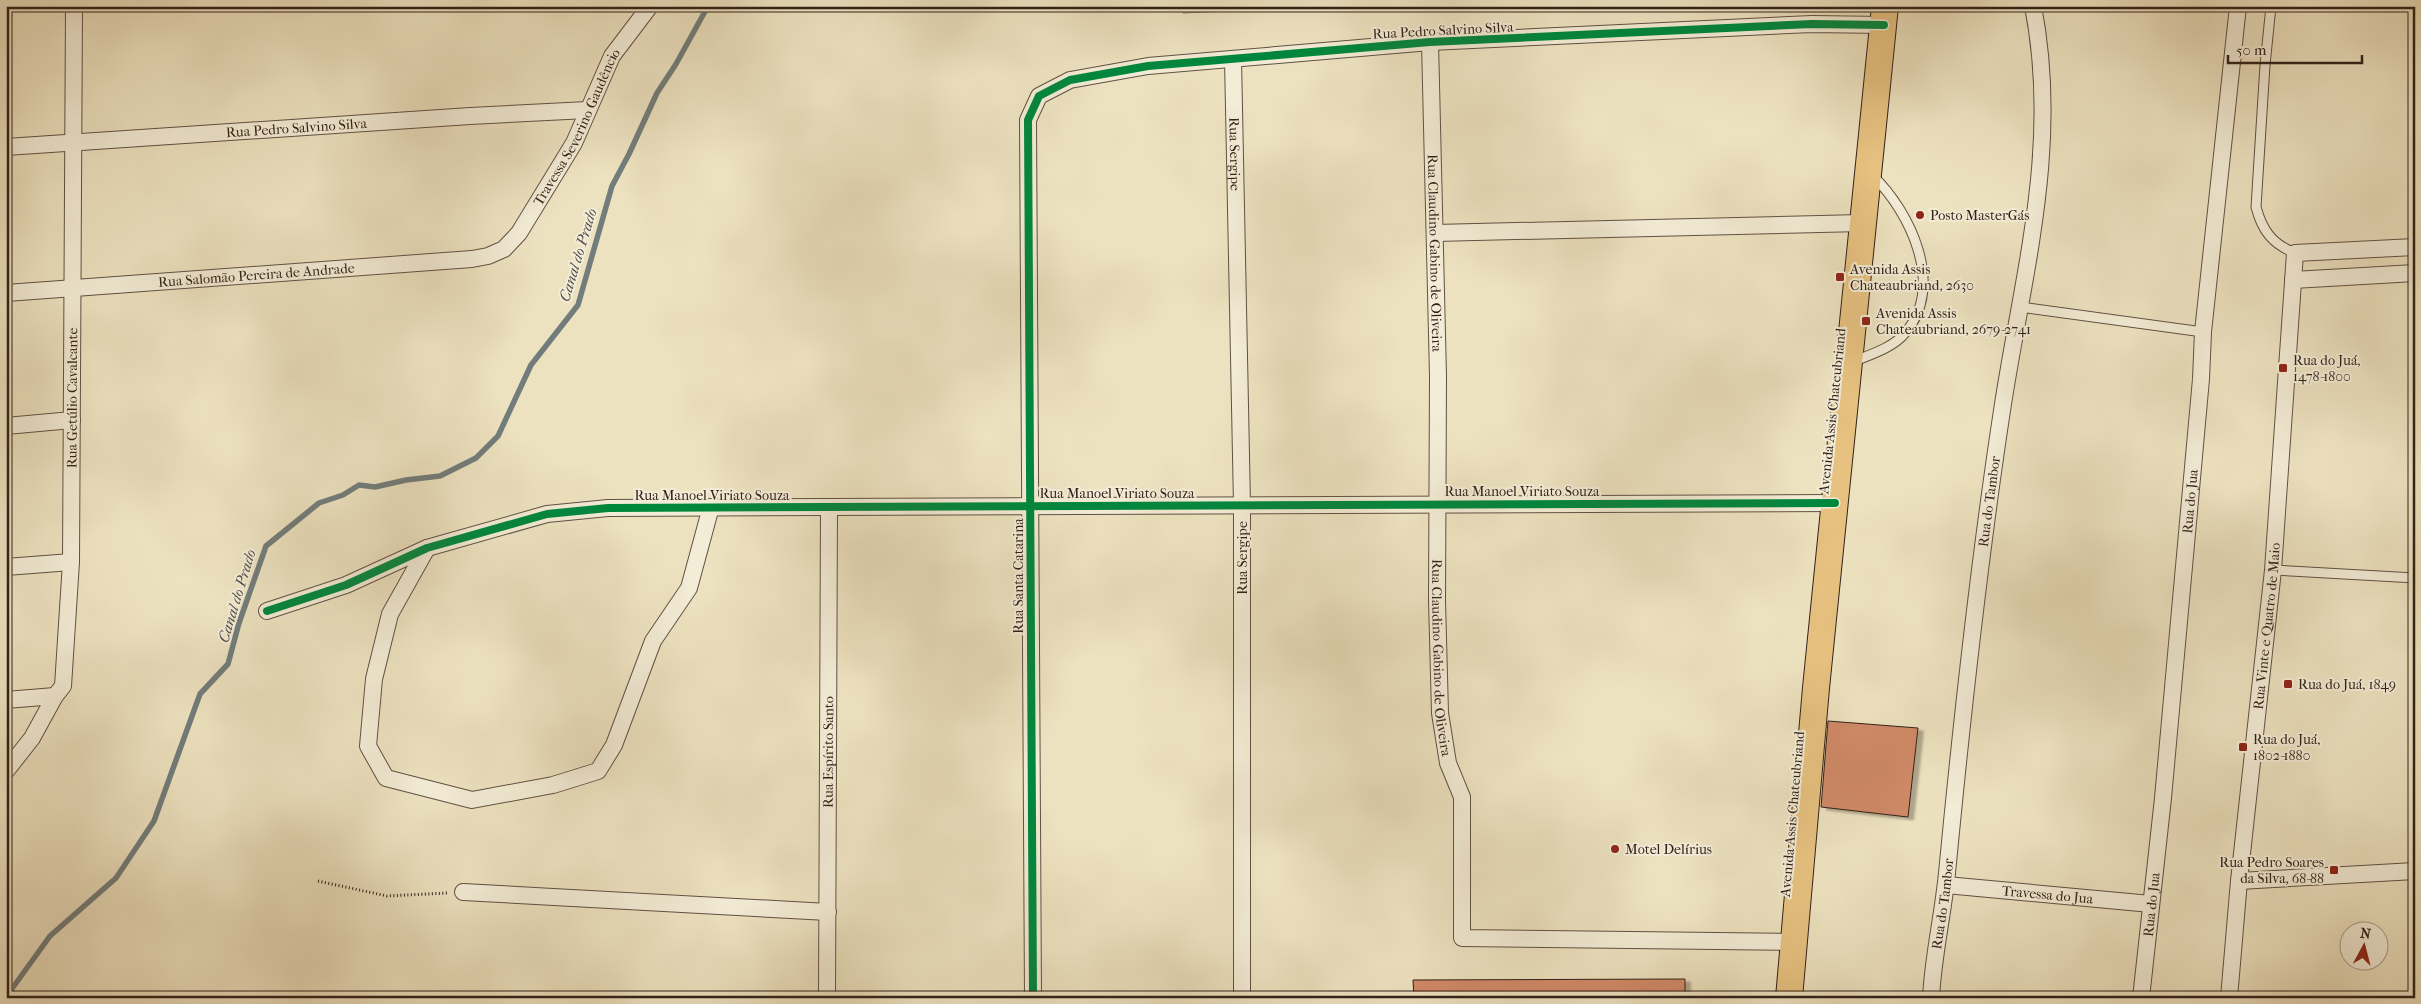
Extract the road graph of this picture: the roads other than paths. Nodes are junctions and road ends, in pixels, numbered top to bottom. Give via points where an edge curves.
1 (74, 6) edge
2 (650, 6) edge
3 (2033, 6) edge
4 (2238, 6) edge
5 (2271, 6) edge
6 (1885, 16) edge
7 (1430, 42) junction
8 (1233, 59) junction
9 (1039, 96) joint
10 (587, 110) junction
11 (74, 144) junction
12 (6, 147) edge
13 (1867, 170) junction
14 (1862, 223) junction
15 (1435, 233) junction
16 (2415, 247) edge
17 (504, 249) joint
18 (2295, 253) junction
19 (2415, 272) edge
20 (2292, 280) junction
21 (73, 288) junction
22 (6, 293) edge
23 (2020, 307) junction
24 (2203, 332) junction
25 (1849, 363) junction
26 (72, 420) junction
27 (6, 426) edge
28 (1834, 503) junction
29 (1438, 504) junction
30 (1242, 505) junction
31 (1030, 506) junction
32 (711, 507) junction
33 (829, 507) junction
34 (427, 548) junction
35 (71, 562) junction
36 (6, 567) edge
37 (2273, 570) junction
38 (2415, 578) edge
39 (267, 611) dead end
40 (55, 696) junction
41 (6, 700) edge
42 (6, 771) edge
43 (2415, 871) edge
44 (2239, 881) junction
45 (1946, 885) junction
46 (463, 892) road end
47 (2151, 904) junction
48 (828, 912) junction
49 (1794, 942) junction
50 (827, 998) edge
51 (1033, 998) edge
52 (1242, 998) edge
53 (1789, 998) edge
54 (1931, 998) edge
55 (2140, 998) edge
56 (2228, 998) edge

1 - 11 street, Rua Getúlio Cavalcante
2 - 10 street, Travessa Severino Gaudêncio via 612,56
3 - 23 street, Rua do Tambor via 2044,78 2044,117 2033,236
4 - 24 street, Rua do Jua
5 - 18 lane via 2256,207 2262,227 2270,239
6 - 7 street, Rua Pedro Salvino Silva via 1812,24
6 - 13 main road, Avenida Assis Chateubriand
7 - 8 street, Rua Pedro Salvino Silva
7 - 15 street, Rua Claudino Gabino de Oliveira
8 - 9 street, Rua Pedro Salvino Silva via 1148,66 1070,80
8 - 30 street, Rua Sergipe
9 - 31 street, Rua Santa Catarina via 1028,120
10 - 11 street, Rua Pedro Salvino Silva
10 - 17 street, Travessa Severino Gaudêncio via 574,143 518,233
11 - 12 street, Rua Pedro Salvino Silva
11 - 21 street, Rua Getúlio Cavalcante
13 - 14 main road, Avenida Assis Chateubriand
13 - 25 lane via 1898,204 1911,227 1922,273 1921,300 1918,317 1904,335 1878,352
14 - 15 street
14 - 25 main road, Avenida Assis Chateubriand
15 - 29 street, Rua Claudino Gabino de Oliveira
16 - 18 street
17 - 21 street, Rua Salomão Pereira de Andrade via 472,259
18 - 20 street, Rua Vinte e Quatro de Maio
19 - 20 street
20 - 37 street, Rua Vinte e Quatro de Maio
21 - 22 street, Rua Salomão Pereira de Andrade
21 - 26 street, Rua Getúlio Cavalcante
23 - 24 lane
23 - 45 street, Rua do Tambor via 1986,516 1962,713
24 - 47 street, Rua do Jua
25 - 28 main road, Avenida Assis Chateubriand
26 - 27 street
26 - 35 street, Rua Getúlio Cavalcante
28 - 29 street, Rua Manoel Viriato Souza
28 - 49 main road, Avenida Assis Chateubriand
29 - 30 street, Rua Manoel Viriato Souza
29 - 49 street, Rua Claudino Gabino de Oliveira via 1440,713 1448,763 1462,797 1462,938
30 - 31 street, Rua Manoel Viriato Souza
30 - 52 street, Rua Sergipe
31 - 33 street, Rua Manoel Viriato Souza
31 - 51 street, Rua Santa Catarina
32 - 33 street, Rua Manoel Viriato Souza
32 - 34 street, Rua Manoel Viriato Souza via 608,508 546,514
32 - 34 street via 689,588 653,641 614,745 598,771 553,785 472,800 386,778 368,746 374,679 390,614
33 - 48 street, Rua Espírito Santo
34 - 39 street, Rua Manoel Viriato Souza via 346,585
35 - 36 street
35 - 40 street, Rua Getúlio Cavalcante via 63,686
37 - 38 lane
37 - 44 street, Rua Vinte e Quatro de Maio
40 - 41 street
40 - 42 street, Rua Getúlio Cavalcante via 32,738
43 - 44 street
44 - 56 street, Rua Vinte e Quatro de Maio
45 - 47 street, Travessa do Jua
45 - 54 street, Rua do Tambor via 1932,963
46 - 48 street
47 - 55 street, Rua do Jua
48 - 50 street, Rua Espírito Santo
49 - 53 main road, Avenida Assis Chateubriand

